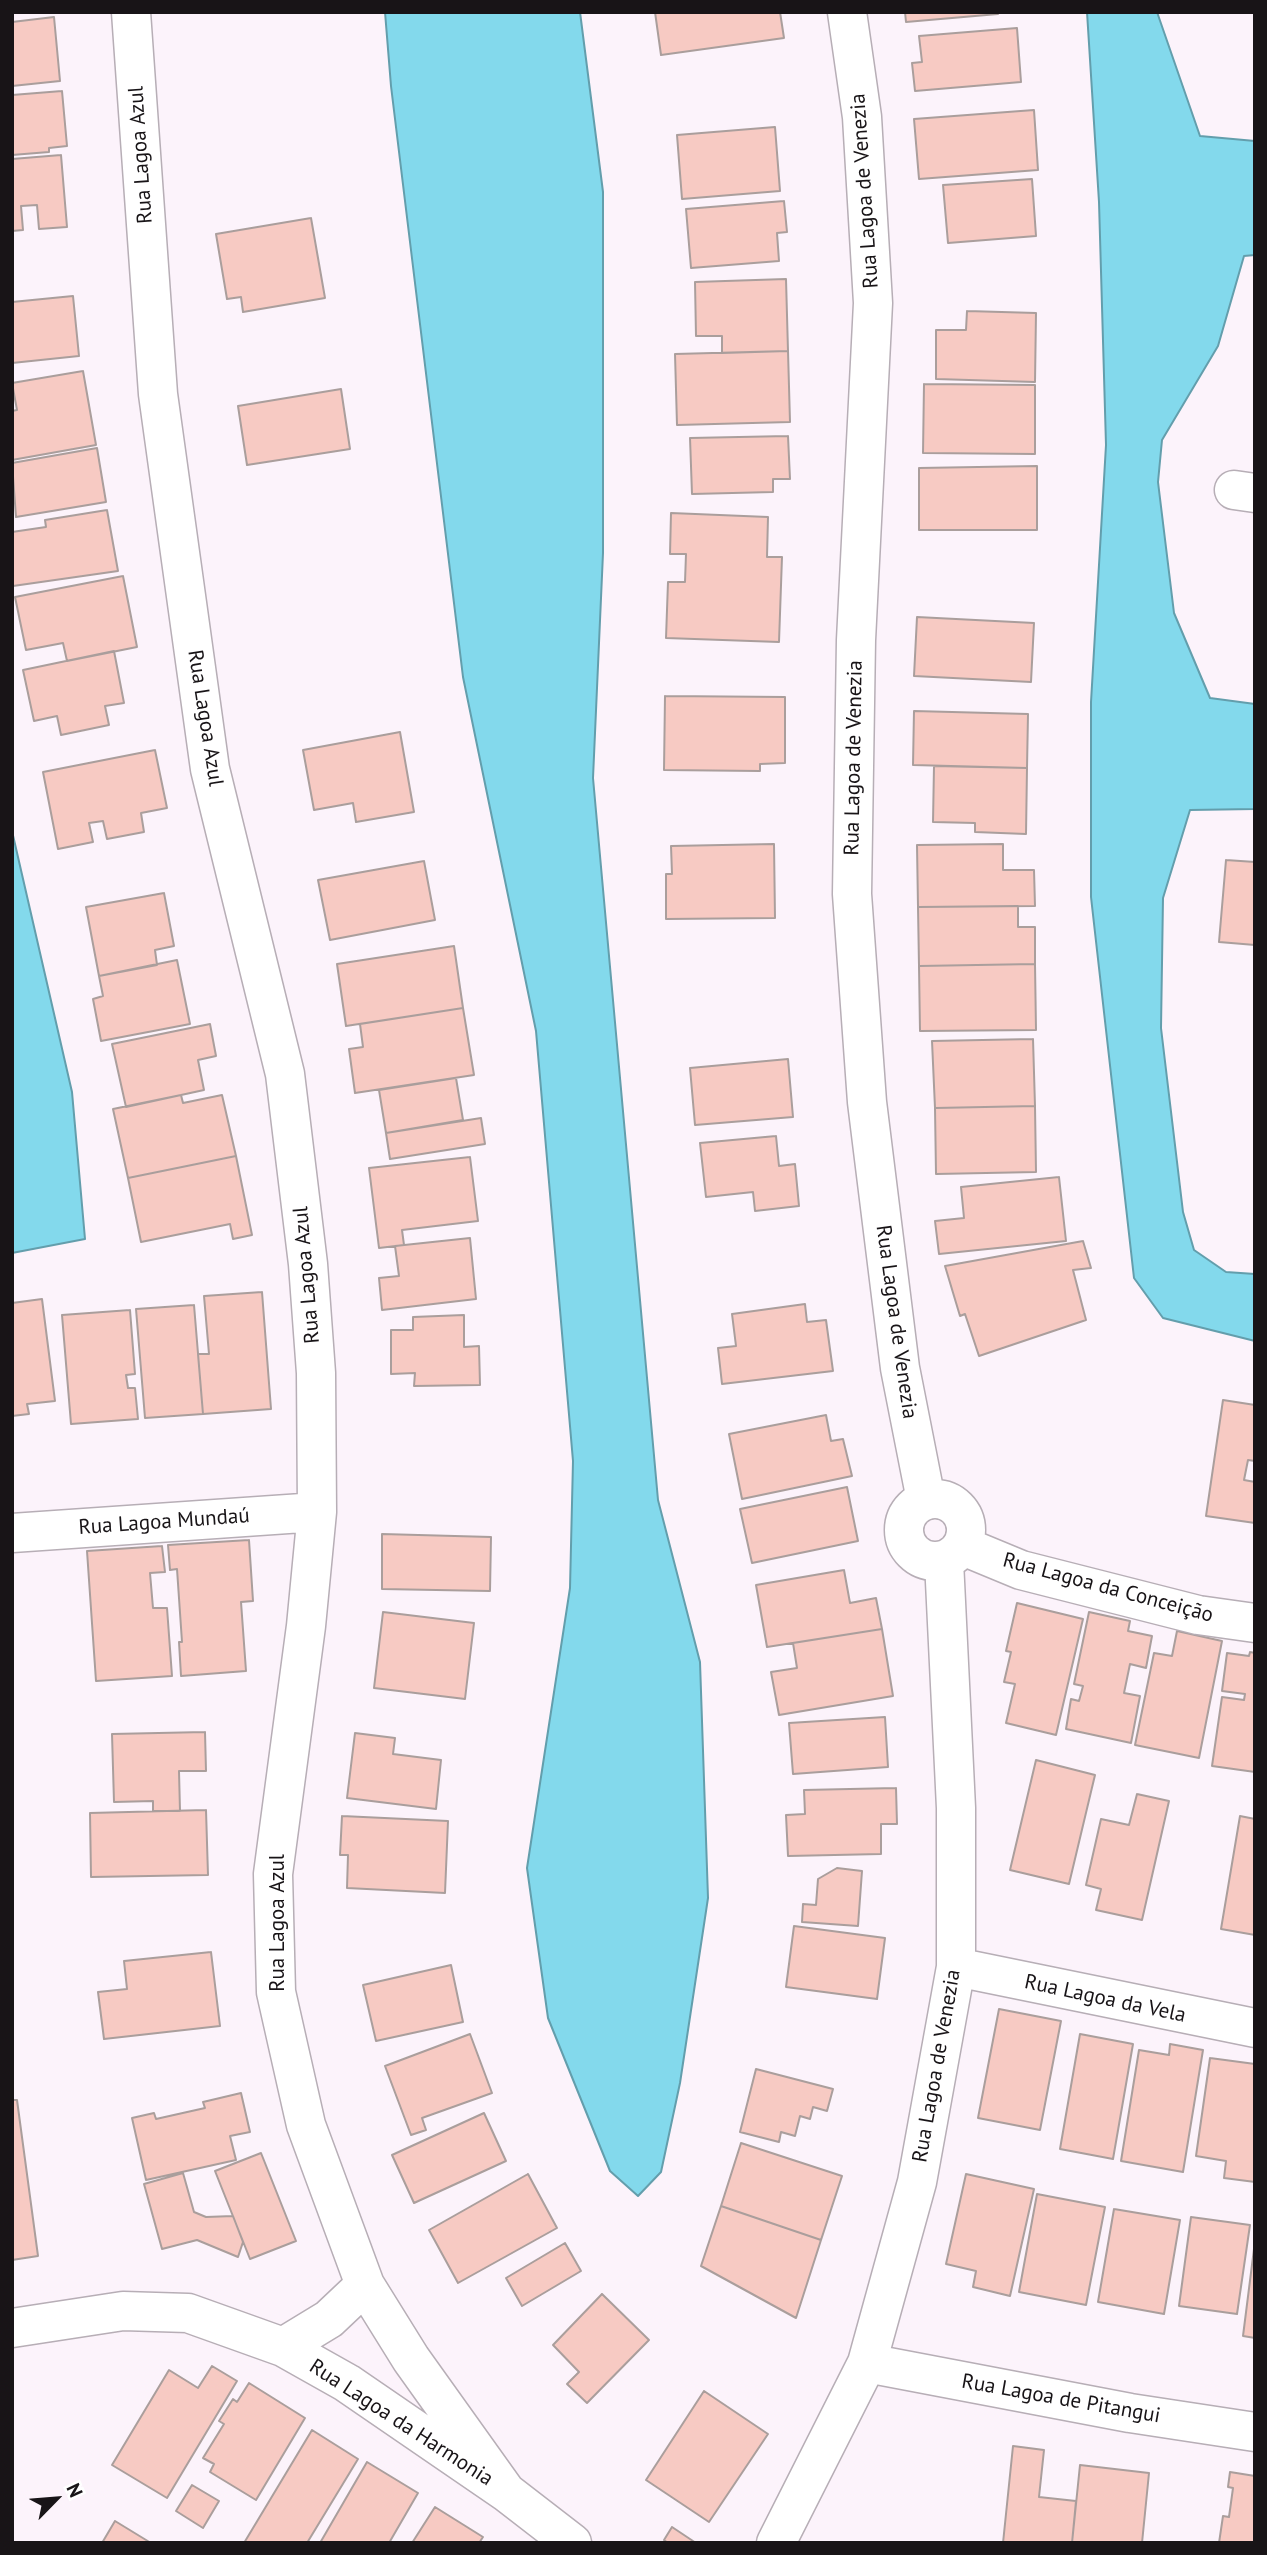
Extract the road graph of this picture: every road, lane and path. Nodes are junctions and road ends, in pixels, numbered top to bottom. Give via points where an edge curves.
1 (131, 12) edge
2 (847, 12) edge
3 (926, 1500) junction
4 (317, 1512) junction
5 (12, 1533) edge
6 (953, 1553) junction
7 (1255, 1623) edge
8 (956, 1967) junction
9 (1255, 2028) edge
10 (365, 2285) junction
11 (12, 2328) edge
12 (283, 2347) junction
13 (867, 2363) junction
14 (1255, 2432) edge
15 (506, 2492) junction
16 (572, 2543) edge
17 (776, 2543) edge

1 - 4 street, Rua Lagoa Azul via 158,394 210,769 287,1087 316,1373
2 - 3 street, Rua Lagoa de Venezia via 862,117 873,303 856,640 852,894 870,1129 900,1368
3 - 6 street via 950,1502 959,1510 966,1533
3 - 6 street via 906,1515 904,1539 920,1558 931,1562
4 - 5 street, Rua Lagoa Mundaú
4 - 10 street, Rua Lagoa Azul via 273,1874 276,1992 306,2125
6 - 7 street, Rua Lagoa da Conceição via 1198,1615
6 - 8 street, Rua Lagoa de Venezia
8 - 9 street, Rua Lagoa da Vela
8 - 13 street, Rua Lagoa de Venezia via 917,2182
10 - 12 street via 329,2319
10 - 15 street, Rua Lagoa Azul via 411,2359
11 - 12 street, Rua Lagoa da Harmonia via 122,2311 188,2313
12 - 15 street, Rua Lagoa da Harmonia via 347,2383
13 - 14 street, Rua Lagoa de Pitangui
13 - 17 street, Rua Lagoa de Venezia
15 - 16 street, Rua Lagoa da Harmonia

